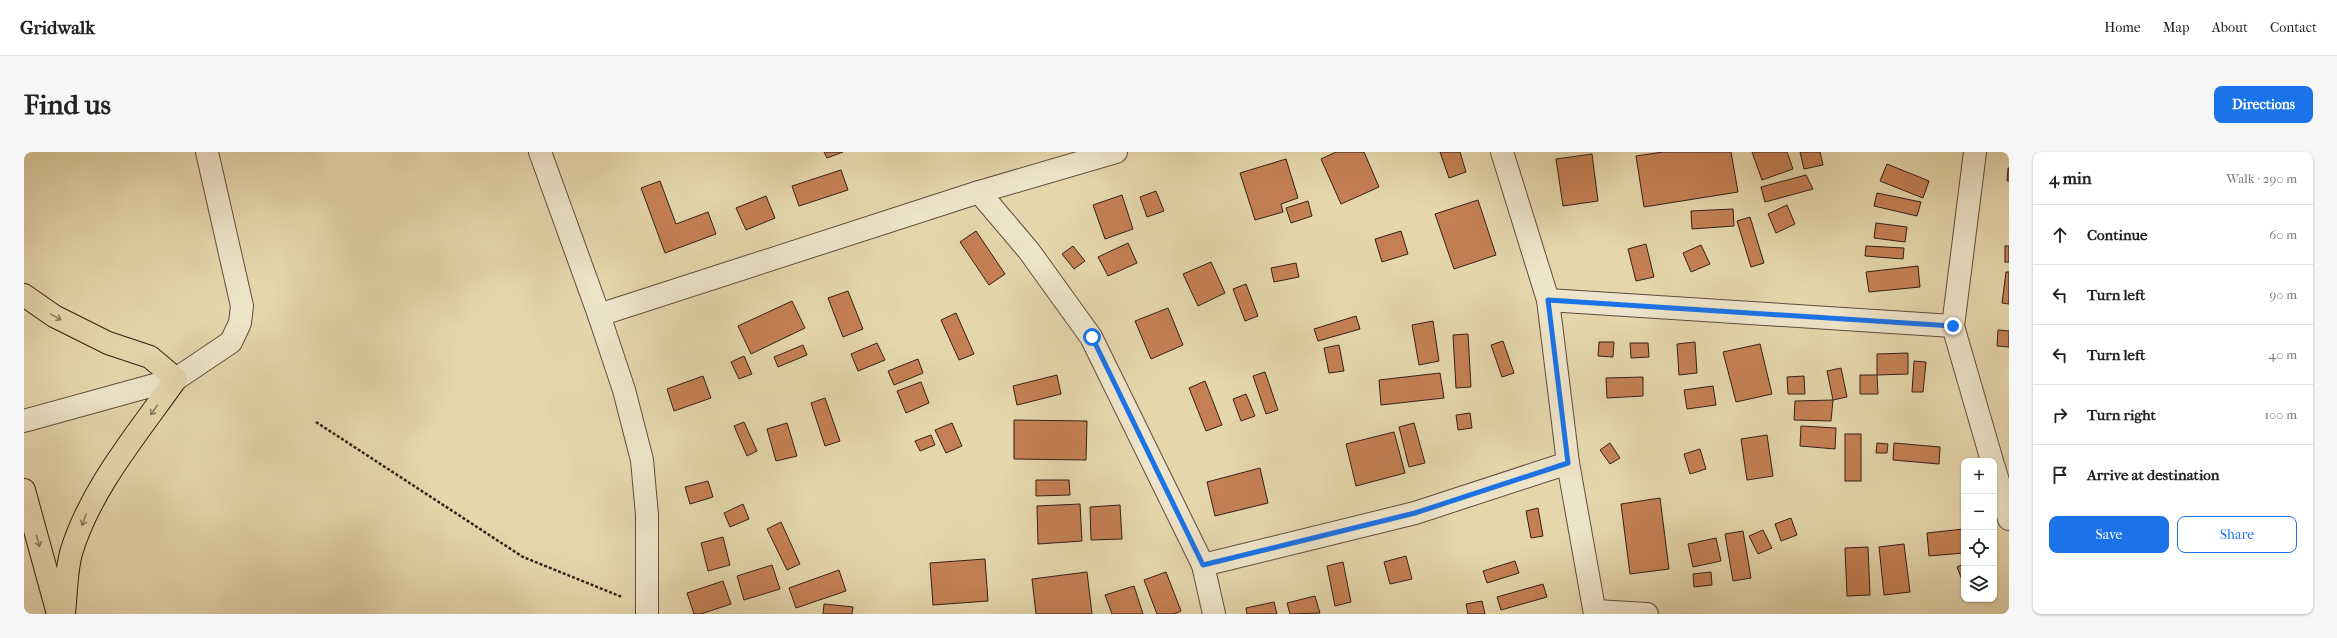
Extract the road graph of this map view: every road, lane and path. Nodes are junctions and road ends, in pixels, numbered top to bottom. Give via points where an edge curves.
1 (207, 152) edge
2 (540, 152) edge
3 (1116, 152) edge
4 (1502, 152) edge
5 (1975, 152) edge
6 (979, 192) junction
7 (24, 295) edge
8 (1548, 300) junction
9 (599, 315) junction
10 (1953, 326) junction
11 (176, 378) junction
12 (24, 421) edge
13 (316, 422) dead end
14 (1991, 458) edge
15 (1568, 463) junction
16 (1997, 476) edge
17 (24, 490) edge
18 (2007, 506) edge
19 (1203, 565) junction
20 (647, 611) edge
21 (1595, 613) edge
22 (58, 614) edge
23 (64, 614) edge
24 (1214, 614) edge
25 (1647, 614) edge

1 - 11 street via 242,306 240,323 231,342
2 - 9 street
3 - 6 street
4 - 8 street
5 - 10 street
6 - 9 street
6 - 19 street via 1029,251 1092,337
7 -> 11 highway via 54,316 108,343 150,357
8 - 10 street
8 - 15 street
9 - 20 street via 624,390 642,460 647,515
10 - 14 street
11 - 12 street
11 -> 23 highway via 117,463 87,513 71,554
13 - 20 path via 524,557
15 - 19 street via 1415,513
15 - 21 street
16 - 18 street
17 -> 22 highway
19 - 24 street
21 - 25 street

